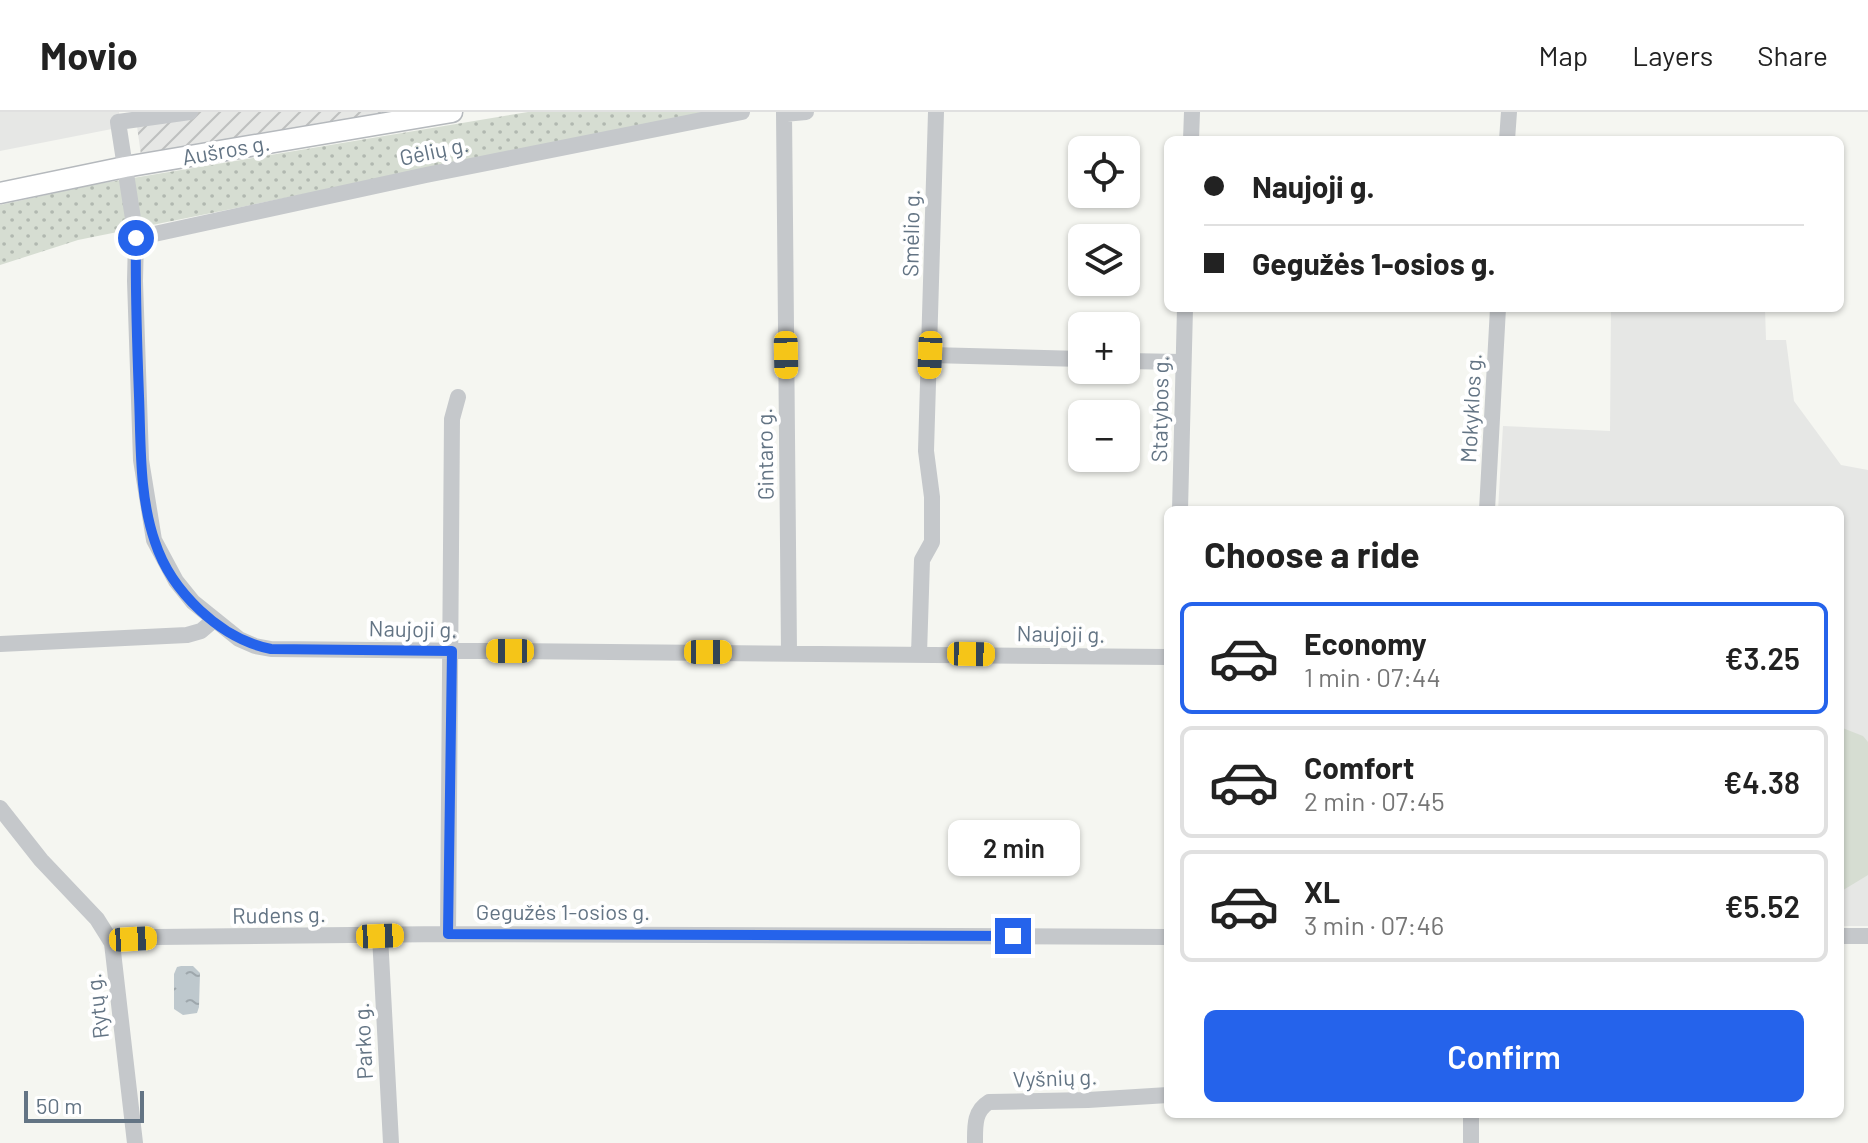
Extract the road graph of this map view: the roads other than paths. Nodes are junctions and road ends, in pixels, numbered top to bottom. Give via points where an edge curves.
1 (190, 112) edge
2 (452, 112) edge
3 (742, 112) edge
4 (806, 112) edge
5 (936, 112) edge
6 (1192, 112) edge
7 (1509, 112) edge
8 (784, 113) edge
9 (1191, 136) edge
10 (1507, 136) edge
11 (125, 167) junction
12 (0, 193) edge
13 (136, 238) junction
14 (1185, 312) edge
15 (1498, 312) edge
16 (930, 355) junction
17 (1068, 359) edge
18 (1140, 361) edge
19 (1182, 362) junction
20 (458, 397) dead end
21 (1180, 506) edge
22 (1487, 506) edge
23 (214, 620) junction
24 (0, 644) edge
25 (452, 651) junction
26 (789, 652) junction
27 (919, 654) junction
28 (1164, 657) edge
29 (0, 808) edge
30 (448, 934) junction
31 (380, 936) junction
32 (1844, 936) edge
33 (1868, 936) edge
34 (1164, 937) edge
35 (112, 943) junction
36 (1164, 1095) edge
37 (1471, 1118) edge
38 (135, 1143) edge
39 (391, 1143) edge
40 (975, 1143) edge
41 (1471, 1143) edge

1 - 11 street, Naujoji g. via 118,122
2 - 11 main road, Aušros g.
3 - 13 street, Gėlių g.
4 - 8 street
5 - 16 street, Smėlio g.
6 - 9 street
7 - 10 street
8 - 26 street, Gintaro g.
11 - 12 main road, Aušros g.
11 - 13 street, Naujoji g.
13 - 23 street, Naujoji g. via 141,460 150,520 162,560 193,602
14 - 19 street, Statybos g.
15 - 22 street, Mokyklos g.
16 - 17 street
16 - 27 street, Smėlio g. via 926,451 932,542 922,560
18 - 19 street
19 - 21 street, Statybos g.
20 - 25 street, Gegužės 1-osios g. via 452,419
23 - 24 street via 187,635
23 - 25 street, Naujoji g. via 239,639 271,649
25 - 26 street, Naujoji g.
25 - 30 street, Gegužės 1-osios g.
26 - 27 street, Naujoji g.
27 - 28 street, Naujoji g.
29 - 35 street, Rytų g.
30 - 31 street, Rudens g.
30 - 34 street, Gegužės 1-osios g.
31 - 35 street, Rudens g. via 156,937
31 - 39 street, Parko g.
32 - 33 street
35 - 38 street, Rytų g.
36 - 40 street, Vyšnių g. via 989,1102 980,1107
37 - 41 street

